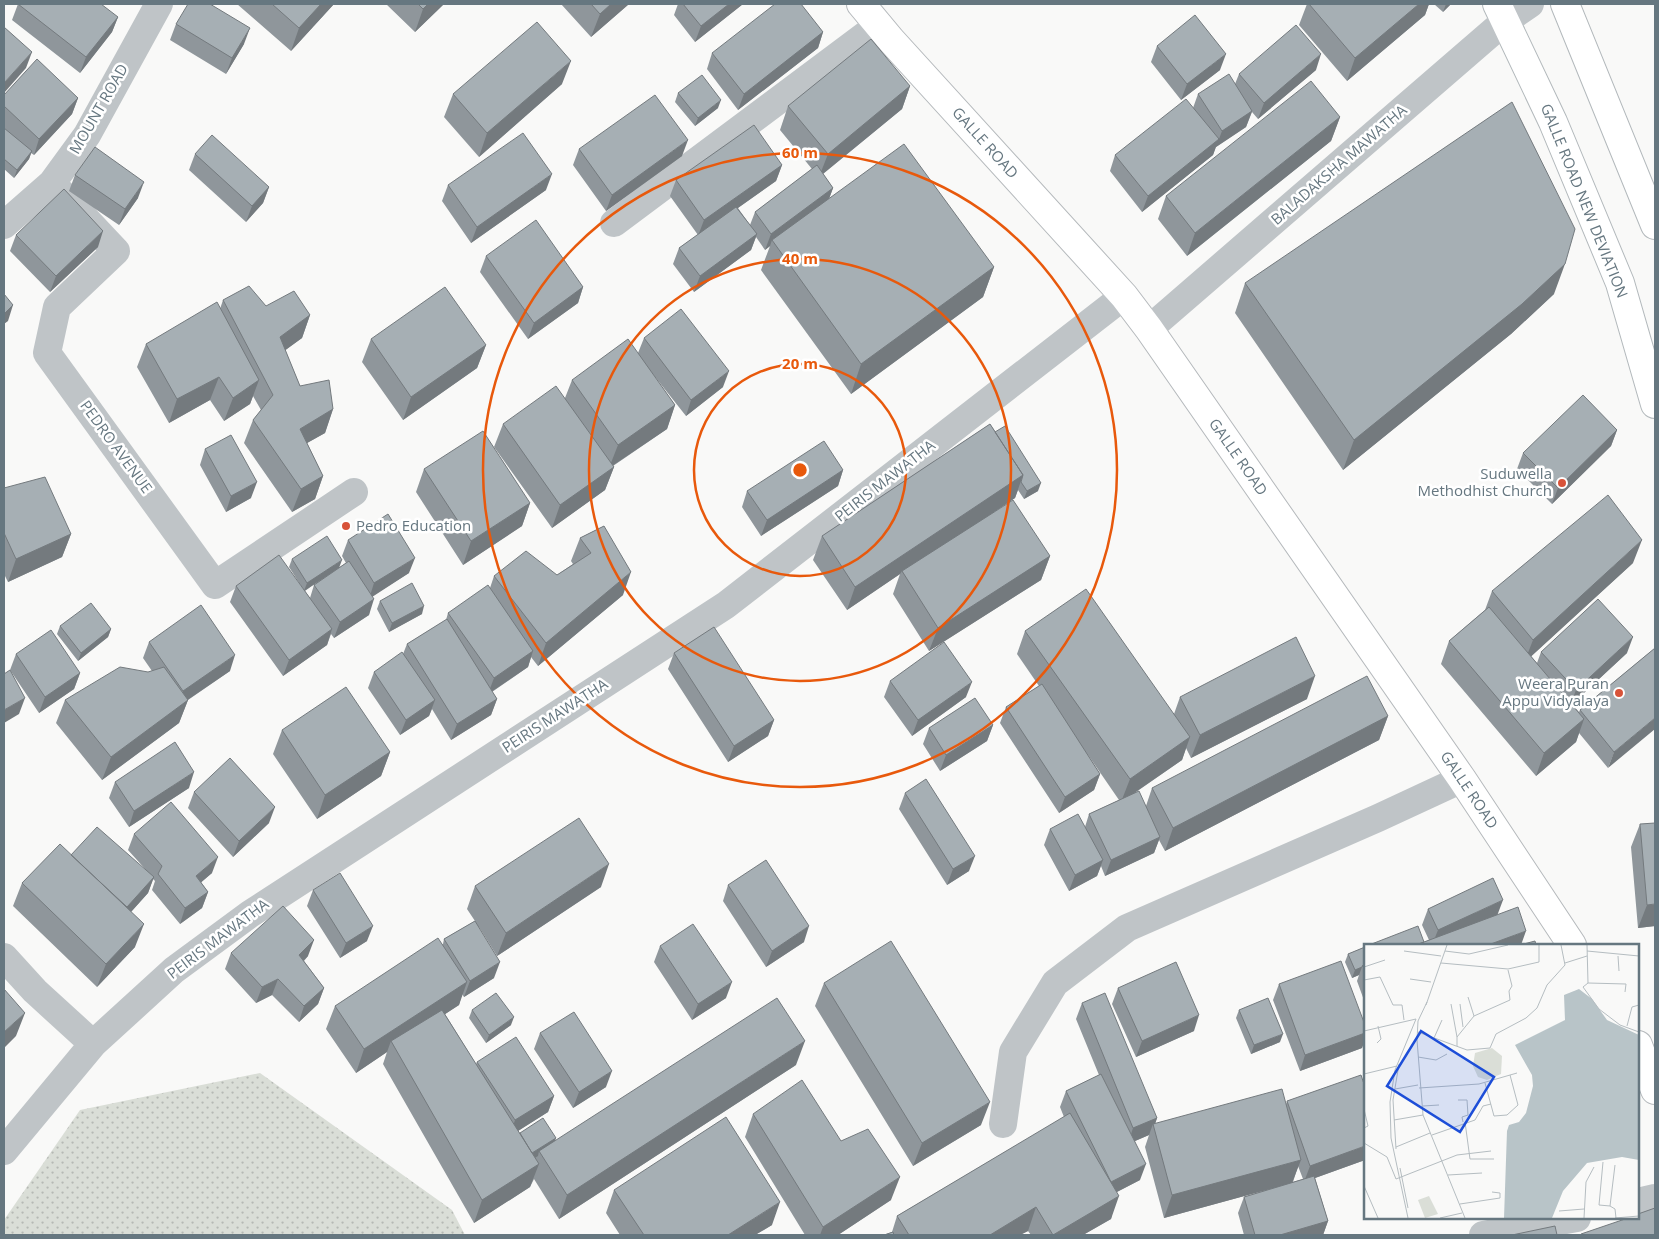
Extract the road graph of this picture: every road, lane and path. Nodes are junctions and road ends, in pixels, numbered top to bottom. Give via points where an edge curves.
1 (159, 4) edge
2 (861, 4) edge
3 (1530, 4) edge
4 (1565, 4) edge
5 (1501, 12) edge
6 (879, 25) junction
7 (52, 183) junction
8 (7, 215) edge
9 (614, 223) dead end
10 (1655, 225) edge
11 (1124, 296) junction
12 (1149, 329) junction
13 (1655, 404) edge
14 (354, 492) dead end
15 (1462, 779) junction
16 (1571, 944) edge
17 (4, 957) edge
18 (93, 1044) junction
19 (1639, 1048) edge
20 (1655, 1090) edge
21 (1003, 1124) dead end
22 (4, 1151) edge
23 (1655, 1198) edge
24 (1639, 1202) edge
25 (1571, 1219) edge
26 (1483, 1235) edge

1 - 7 street, MOUNT ROAD via 87,135
2 - 6 main road, GALLE ROAD
3 - 5 street, BALADAKSHA MAWATHA
4 - 10 main road
5 - 12 street, BALADAKSHA MAWATHA
5 - 13 main road, GALLE ROAD NEW DEVIATION via 1553,122 1620,283
6 - 9 street
6 - 11 main road, GALLE ROAD
7 - 8 street, MOUNT ROAD
7 - 14 street, PEDRO AVENUE via 116,251 57,307 47,352 215,585
11 - 12 main road, GALLE ROAD
11 - 18 street, PEIRIS MAWATHA via 726,605 250,914 174,970
12 - 15 main road, GALLE ROAD
15 - 16 main road, GALLE ROAD
15 - 21 street via 1127,928 1055,984 1013,1052
17 - 18 street via 35,991
18 - 22 street, PEIRIS MAWATHA
19 - 20 main road
23 - 24 street
25 - 26 street

